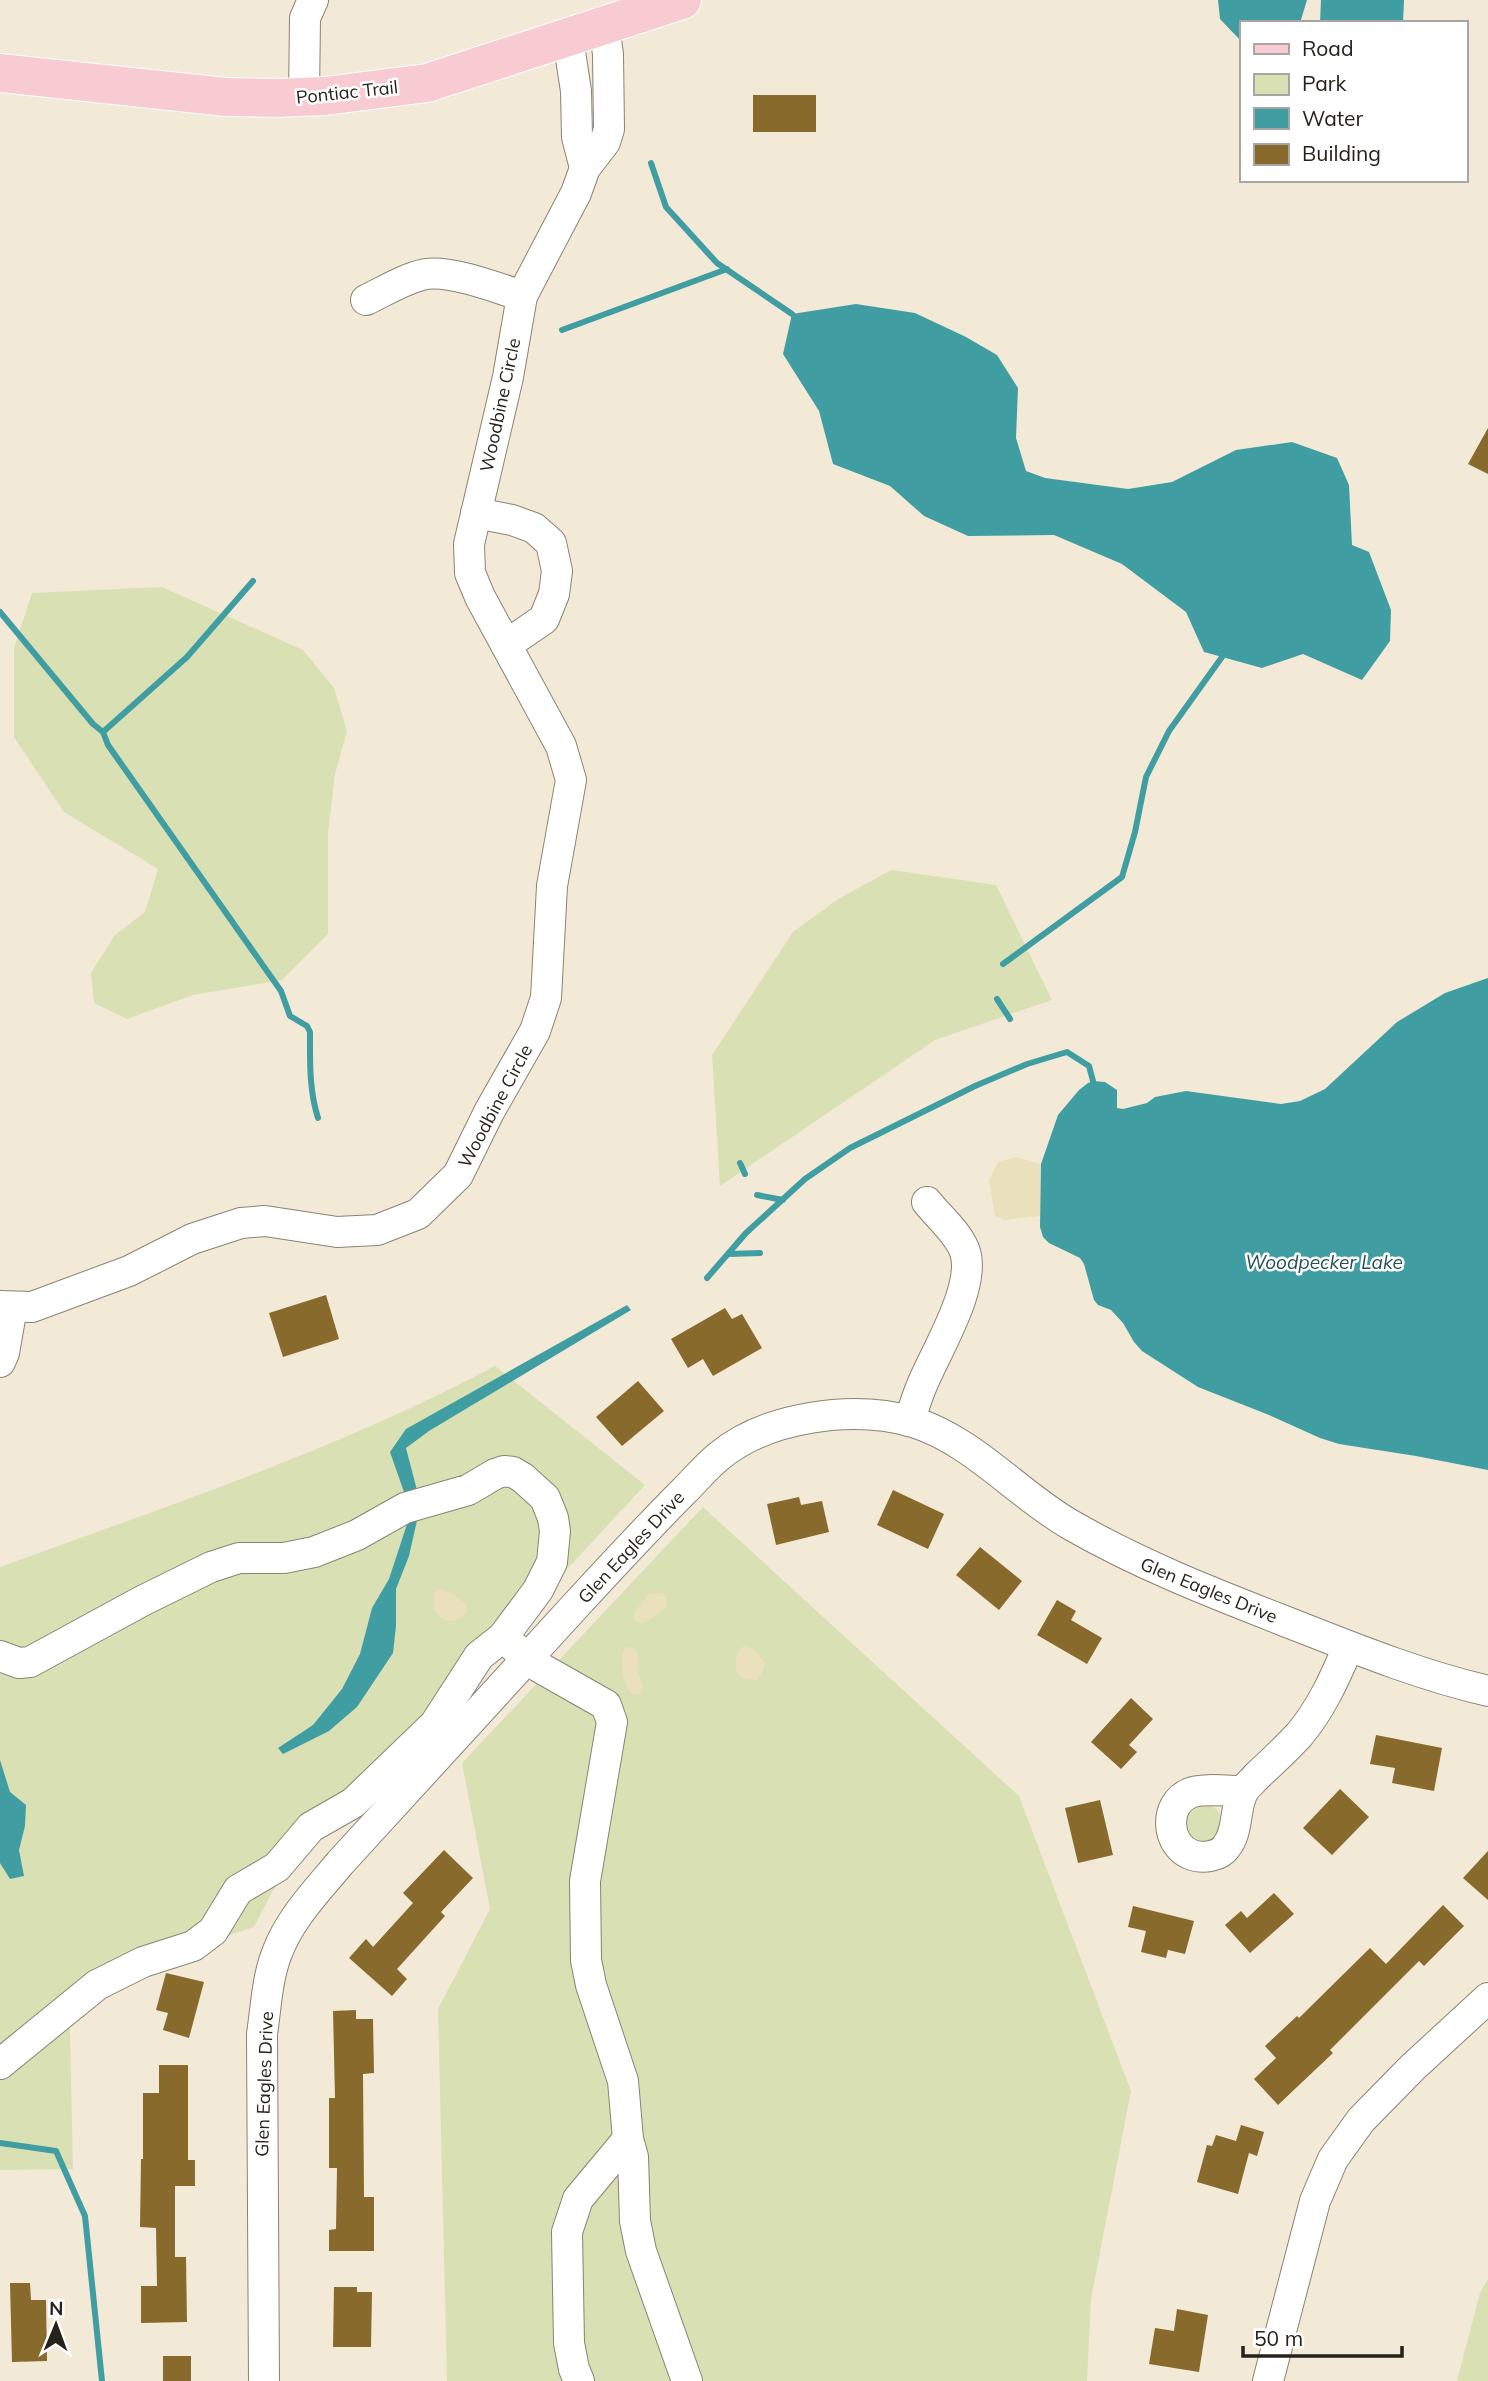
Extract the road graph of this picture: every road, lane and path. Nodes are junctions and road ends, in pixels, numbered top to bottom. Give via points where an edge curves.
1 (314, 0) edge
2 (682, 0) edge
3 (604, 26) junction
4 (568, 39) junction
5 (0, 73) edge
6 (315, 97) junction
7 (585, 168) junction
8 (522, 296) junction
9 (366, 300) dead end
10 (476, 513) junction
11 (506, 645) junction
12 (927, 1202) dead end
13 (6, 1307) edge
14 (0, 1362) edge
15 (909, 1421) junction
16 (503, 1637) junction
17 (1348, 1647) junction
18 (0, 1656) edge
19 (527, 1659) junction
20 (1488, 1691) edge
21 (1243, 1791) dead end
22 (1488, 1998) edge
23 (0, 2064) edge
24 (628, 2140) junction
25 (264, 2381) edge
26 (579, 2381) edge
27 (687, 2381) edge
28 (1268, 2381) edge

1 - 6 street via 324,18
2 - 3 main road, Pontiac Trail
3 - 4 main road, Pontiac Trail
3 - 7 street, Woodbine Circle via 609,129
4 - 6 main road, Pontiac Trail via 427,83
4 - 7 street
5 - 6 main road, Pontiac Trail via 226,97
7 - 8 street, Woodbine Circle
8 - 9 street via 476,280 428,274
8 - 10 street, Woodbine Circle
10 - 11 street, Woodbine Circle via 469,544 470,573
10 - 11 street via 534,528 551,543 557,571 544,619
11 - 13 street, Woodbine Circle via 561,746 571,780 552,886 546,998 535,1031 458,1175 418,1214 377,1230 337,1233 265,1221 241,1223 192,1239 130,1271 64,1296 32,1307
12 - 15 street via 965,1250 967,1270 962,1298
13 - 14 street
15 - 17 street, Glen Eagles Drive via 949,1438 1067,1523 1128,1557
15 - 19 street, Glen Eagles Drive via 818,1416 744,1440 719,1456 649,1525
16 - 18 street via 538,1590 552,1562 555,1531 544,1498 523,1478 504,1471 468,1490 405,1508 358,1535 314,1552 284,1558 239,1558 211,1567 30,1662
16 - 19 street
16 - 23 street via 480,1656 435,1724 353,1803 311,1827 277,1867 238,1890 214,1931 193,1946 143,1962 97,1985
17 - 20 street, Glen Eagles Drive via 1403,1668
17 - 21 street via 1329,1692 1300,1734
19 - 24 street via 606,1705 611,1714 585,1881 586,1960 623,2081
19 - 25 street, Glen Eagles Drive via 340,1863 294,1919 276,1954 262,2034
22 - 28 street via 1361,2120 1333,2158 1315,2201
24 - 26 street via 578,2200 566,2232 569,2343
24 - 27 street via 640,2251

